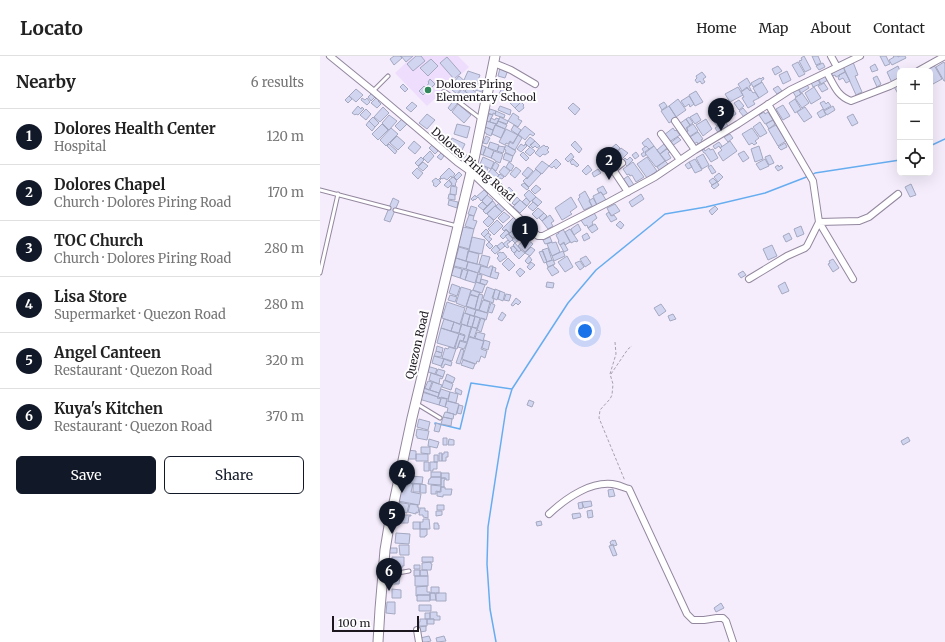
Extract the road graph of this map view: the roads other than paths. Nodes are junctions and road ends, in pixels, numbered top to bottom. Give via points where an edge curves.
1 (330, 56) edge
2 (831, 56) edge
3 (860, 56) edge
4 (945, 56) edge
5 (495, 59) edge
6 (837, 67) junction
7 (923, 68) edge
8 (827, 73) junction
9 (388, 76) dead end
10 (897, 82) edge
11 (535, 84) dead end
12 (373, 91) junction
13 (444, 91) dead end
14 (768, 104) junction
15 (482, 120) junction
16 (675, 121) dead end
17 (661, 134) dead end
18 (695, 150) junction
19 (680, 160) junction
20 (622, 163) dead end
21 (471, 172) junction
22 (320, 190) edge
23 (628, 192) junction
24 (338, 194) junction
25 (898, 194) dead end
26 (389, 208) dead end
27 (395, 210) dead end
28 (819, 222) junction
29 (457, 226) junction
30 (320, 273) edge
31 (749, 279) dead end
32 (853, 279) dead end
33 (416, 403) junction
34 (440, 418) dead end
35 (549, 514) dead end
36 (409, 571) dead end
37 (382, 574) junction
38 (417, 630) dead end
39 (378, 642) edge
40 (419, 642) edge
41 (733, 642) edge

1 - 12 street, Dolores Piring Road
2 - 6 street
3 - 6 street, Dolores Piring Road
4 - 7 street
5 - 11 street
5 - 15 main road, Quezon Road
6 - 8 street, Dolores Piring Road
8 - 10 street via 838,94 851,101
8 - 14 street, Dolores Piring Road via 790,90
9 - 12 lane
12 - 21 street, Dolores Piring Road
13 - 15 lane
14 - 18 street, Dolores Piring Road
14 - 28 street via 813,181
15 - 21 main road, Quezon Road
16 - 18 street
17 - 19 street
18 - 19 street, Dolores Piring Road
19 - 23 street, Dolores Piring Road
20 - 23 street via 611,167
21 - 23 street, Dolores Piring Road via 538,236 543,236
21 - 29 main road, Quezon Road
22 - 24 lane
24 - 26 lane
24 - 30 lane
25 - 28 street via 869,217 859,221
27 - 29 lane
28 - 31 street via 804,248
28 - 32 street
29 - 33 main road, Quezon Road
33 - 34 lane
33 - 37 main road, Quezon Road via 389,526
35 - 41 street via 586,488 616,484 629,489 687,614 693,620 723,618
36 - 37 lane
37 - 39 main road, Quezon Road
38 - 40 street

